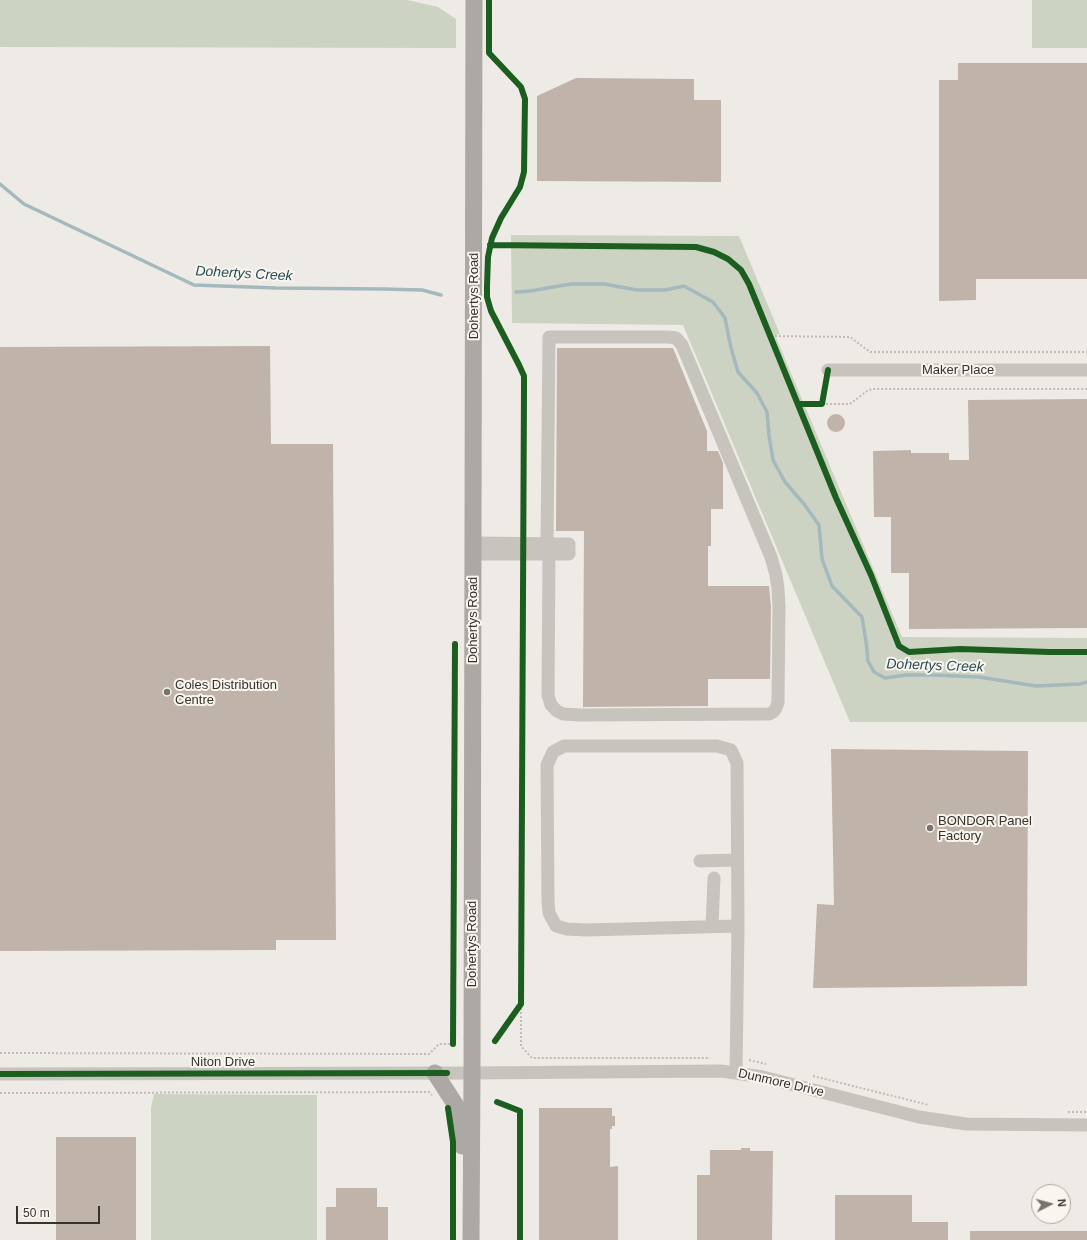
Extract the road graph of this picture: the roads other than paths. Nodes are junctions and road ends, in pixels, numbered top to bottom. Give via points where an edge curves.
1 (474, 0) edge
2 (828, 370) dead end
3 (1087, 370) edge
4 (473, 549) junction
5 (548, 549) junction
6 (737, 860) junction
7 (700, 861) dead end
8 (714, 878) dead end
9 (712, 926) junction
10 (738, 926) junction
11 (435, 1073) junction
12 (472, 1073) junction
13 (736, 1073) junction
14 (0, 1074) edge
15 (1087, 1125) edge
16 (461, 1240) edge
17 (471, 1240) edge

1 - 4 main road, Dohertys Road
2 - 3 street, Maker Place
4 - 5 street
4 - 12 main road, Dohertys Road
5 - 5 street via 549,337 676,338 682,345 771,557 778,589 777,708 769,714 579,715 557,712 551,705 548,695
6 - 7 street
6 - 9 street via 737,763 730,750 717,746 564,746 553,752 547,765 548,902 549,913 556,926 586,930
6 - 10 street
8 - 9 street
9 - 10 street
10 - 13 street
11 - 12 street, Niton Drive
11 - 14 street, Niton Drive
11 - 16 main road via 455,1104 462,1133
12 - 13 street, Dunmore Drive
12 - 17 main road, Dohertys Road
13 - 15 street, Dunmore Drive via 763,1077 919,1117 966,1124

